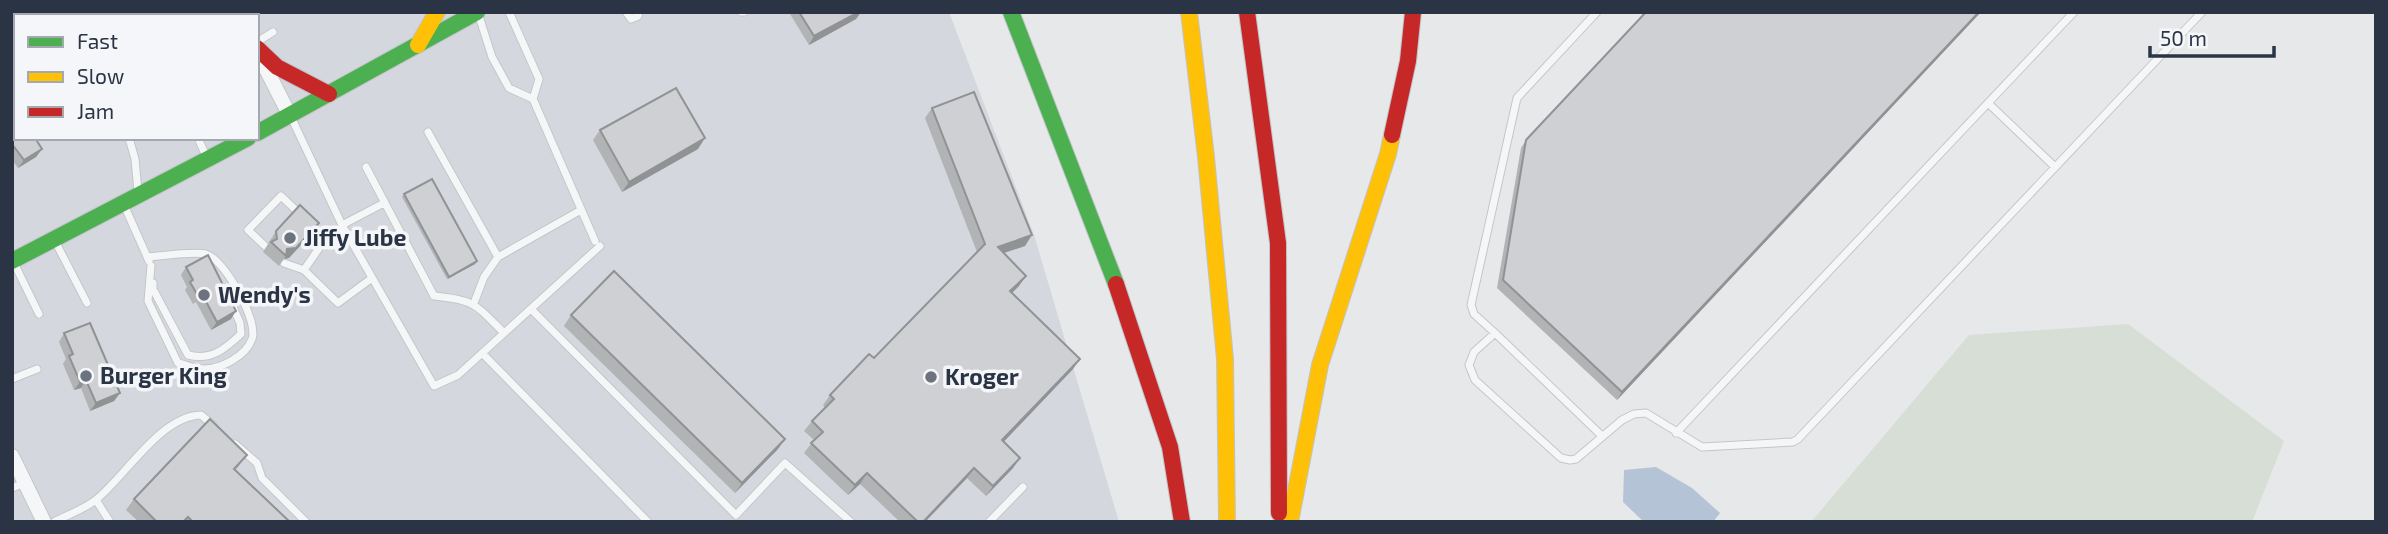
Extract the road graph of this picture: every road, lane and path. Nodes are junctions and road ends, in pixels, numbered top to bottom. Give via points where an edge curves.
1 (437, 12) edge
2 (478, 12) edge
3 (509, 12) edge
4 (626, 12) edge
5 (639, 12) edge
6 (1011, 12) edge
7 (1189, 12) edge
8 (1247, 12) edge
9 (1413, 12) edge
10 (1597, 12) edge
11 (2074, 12) edge
12 (2202, 12) edge
13 (273, 32) dead end
14 (259, 41) edge
15 (418, 45) junction
16 (259, 51) edge
17 (259, 53) edge
18 (329, 94) junction
19 (533, 99) junction
20 (1988, 103) junction
21 (290, 116) junction
22 (259, 132) edge
23 (428, 132) dead end
24 (130, 140) edge
25 (199, 140) edge
26 (241, 140) edge
27 (208, 159) junction
28 (366, 167) dead end
29 (2055, 167) junction
30 (139, 196) junction
31 (384, 203) junction
32 (124, 204) junction
33 (582, 210) junction
34 (343, 227) junction
35 (326, 238) junction
36 (55, 240) junction
37 (265, 246) dead end
38 (205, 254) junction
39 (147, 257) junction
40 (498, 257) junction
41 (12, 261) edge
42 (284, 263) edge
43 (151, 266) junction
44 (304, 270) junction
45 (214, 272) edge
46 (372, 278) junction
47 (229, 300) edge
48 (87, 303) dead end
49 (474, 303) junction
50 (531, 309) junction
51 (39, 314) dead end
52 (1494, 333) junction
53 (504, 334) junction
54 (482, 353) junction
55 (37, 369) dead end
56 (12, 379) edge
57 (219, 431) edge
58 (1676, 433) junction
59 (1602, 436) junction
60 (229, 439) edge
61 (12, 456) edge
62 (18, 485) edge
63 (1023, 487) dead end
64 (96, 500) junction
65 (736, 515) junction
66 (44, 522) edge
67 (54, 522) edge
68 (110, 522) edge
69 (306, 522) edge
70 (648, 522) edge
71 (729, 522) edge
72 (851, 522) edge
73 (989, 522) edge
74 (1182, 522) edge
75 (1227, 522) edge
76 (1279, 522) edge
77 (1290, 522) edge

1 - 15 main road
2 - 15 main road
2 - 19 lane via 492,57 509,88
3 - 19 lane via 539,79
4 - 5 lane via 631,19
6 - 74 main road via 1113,276 1170,447
7 - 75 main road via 1225,359
8 - 76 main road via 1278,243
9 - 77 main road via 1408,61 1388,154 1320,365
10 - 52 lane via 1517,98 1471,305
11 - 20 lane
12 - 29 lane
13 - 14 lane
15 - 18 main road
16 - 18 main road via 288,74
17 - 21 street
18 - 21 main road
19 - 33 lane
20 - 29 lane
20 - 58 lane
21 - 22 main road
21 - 34 lane
23 - 40 lane
24 - 30 lane
25 - 27 lane
26 - 27 main road
27 - 30 main road
28 - 31 lane
29 - 58 lane via 1798,439 1702,447
30 - 32 main road
31 - 34 lane
31 - 49 lane via 434,296
32 - 36 main road
32 - 39 lane
33 - 40 lane
33 - 50 lane via 598,244
34 - 35 lane
34 - 46 lane
35 - 37 lane via 281,196 248,230
35 - 44 lane
36 - 41 main road
36 - 48 lane
38 - 39 lane
38 - 43 lane via 217,259 253,321 252,339 246,348 221,366 204,369 178,363 148,301
38 - 45 lane
39 - 43 lane
40 - 49 lane
41 - 51 lane
42 - 44 lane
43 - 47 lane via 153,289 188,355 213,355 241,334
44 - 46 lane via 338,303
46 - 54 lane via 434,386 458,375
49 - 53 lane
50 - 53 lane
50 - 65 lane
52 - 59 lane
52 - 59 lane via 1474,352 1469,365 1475,380 1561,458 1576,459
53 - 54 lane
54 - 70 lane
55 - 56 lane
57 - 64 lane via 201,415 188,415 166,429
58 - 59 lane via 1646,413 1622,420
60 - 69 lane via 257,463 262,478
61 - 62 street
62 - 66 street
63 - 73 lane
64 - 67 lane
64 - 68 lane
65 - 71 lane
65 - 72 lane via 785,463

